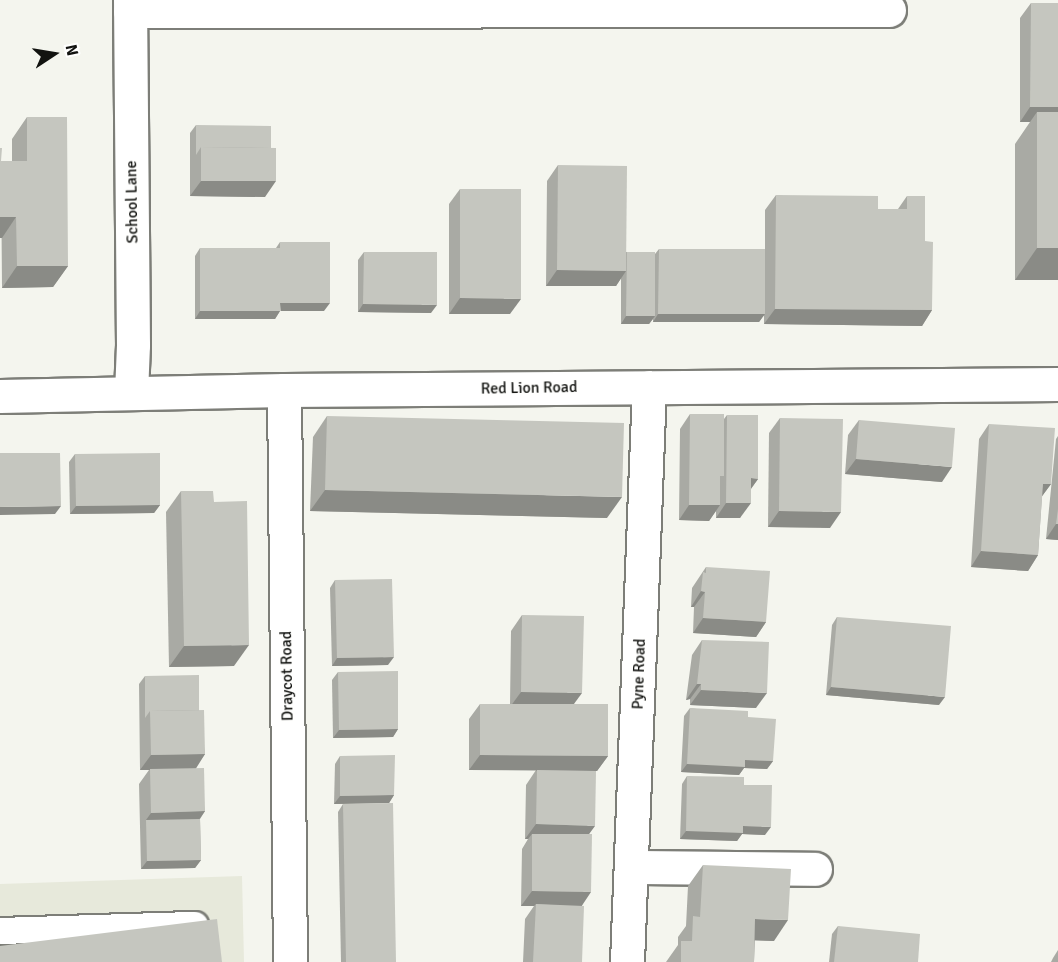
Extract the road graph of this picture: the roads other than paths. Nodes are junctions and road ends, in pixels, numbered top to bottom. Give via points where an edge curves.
1 (130, 6) edge
2 (889, 10) dead end
3 (1058, 384) edge
4 (650, 387) junction
5 (284, 390) junction
6 (131, 393) junction
7 (0, 396) edge
8 (632, 867) junction
9 (815, 869) dead end
10 (201, 925) edge
11 (0, 931) edge
12 (290, 962) edge
13 (627, 962) edge

1 - 2 street, School Lane
1 - 6 street, School Lane
3 - 4 street, Red Lion Road
4 - 5 street, Red Lion Road
4 - 8 street, Pyne Road
5 - 6 street, Red Lion Road
5 - 12 street, Draycot Road
6 - 7 street, Red Lion Road
8 - 9 street
8 - 13 street, Pyne Road
10 - 11 lane

